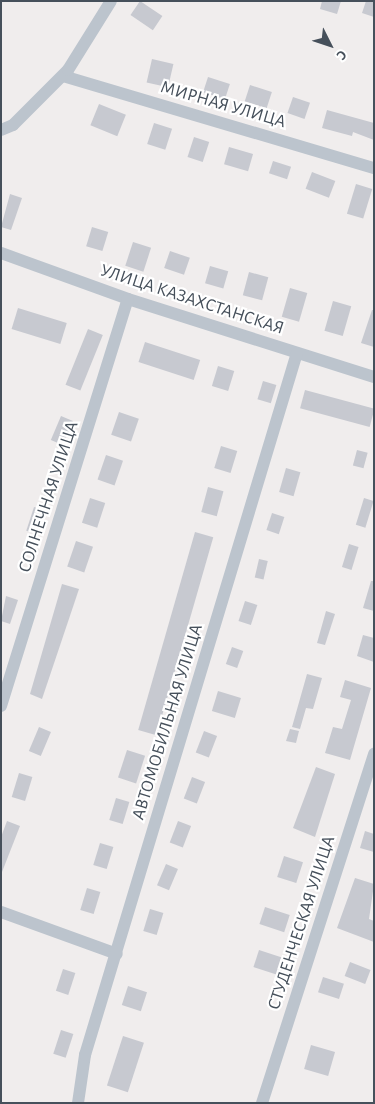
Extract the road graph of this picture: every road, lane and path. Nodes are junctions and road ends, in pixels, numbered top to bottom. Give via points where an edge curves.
1 (111, 1) edge
2 (63, 76) junction
3 (1, 130) edge
4 (374, 168) edge
5 (1, 253) edge
6 (128, 299) junction
7 (297, 353) junction
8 (374, 377) edge
9 (1, 706) edge
10 (374, 754) edge
11 (1, 912) edge
12 (116, 954) junction
13 (78, 1103) edge
14 (262, 1103) edge

1 - 2 street
2 - 3 street via 13,125
2 - 4 street, МИРНАЯ УЛИЦА
5 - 6 street, УЛИЦА КАЗАХСТАНСКАЯ
6 - 7 street, УЛИЦА КАЗАХСТАНСКАЯ
6 - 9 street, СОЛНЕЧНАЯ УЛИЦА
7 - 8 street, УЛИЦА КАЗАХСТАНСКАЯ
7 - 12 street, АВТОМОБИЛЬНАЯ УЛИЦА
10 - 14 street, СТУДЕНЧЕСКАЯ УЛИЦА
11 - 12 street
12 - 13 street, АВТОМОБИЛЬНАЯ УЛИЦА via 85,1055

